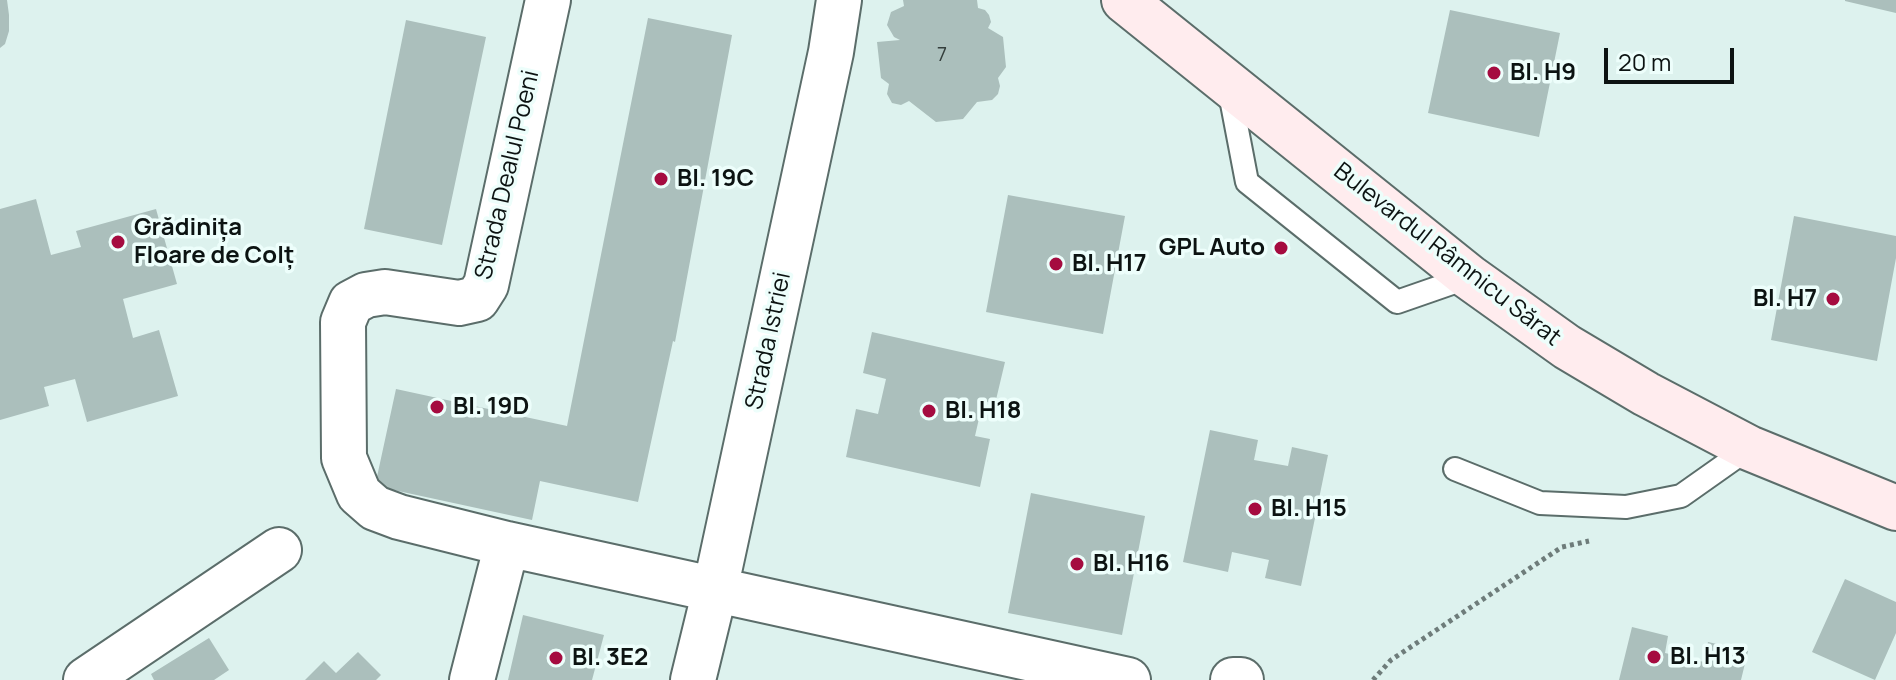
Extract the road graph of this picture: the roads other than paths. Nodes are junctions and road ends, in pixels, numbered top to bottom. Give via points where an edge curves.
1 (548, 0) edge
2 (839, 0) edge
3 (1124, 0) edge
4 (1163, 0) edge
5 (1228, 83) junction
6 (1469, 277) junction
7 (1749, 448) junction
8 (1455, 469) dead end
9 (1896, 508) edge
10 (507, 544) junction
11 (279, 550) dead end
12 (715, 590) junction
13 (86, 680) edge
14 (472, 680) edge
15 (693, 680) edge
16 (1128, 680) edge
17 (1233, 680) edge
18 (1241, 680) edge

1 - 10 street, Strada Dealul Poeni via 486,285 477,299 459,303 385,292 366,295 351,303 343,322 344,458 359,494 375,508 399,517
2 - 12 street, Strada Istriei
3 - 5 street, Bulevardul Râmnicu Sărat
4 - 5 street, Bulevardul Râmnicu Sărat
5 - 6 street, Bulevardul Râmnicu Sărat
5 - 6 lane via 1247,182 1259,192 1397,302
6 - 7 street, Bulevardul Râmnicu Sărat via 1567,347
7 - 8 lane via 1681,496 1626,507 1540,503
7 - 9 street, Bulevardul Râmnicu Sărat
10 - 12 street, Strada Dealul Poeni
10 - 14 street
11 - 13 street
12 - 15 street, Strada Istriei
12 - 16 street, Strada Dealul Poeni
17 - 18 street

